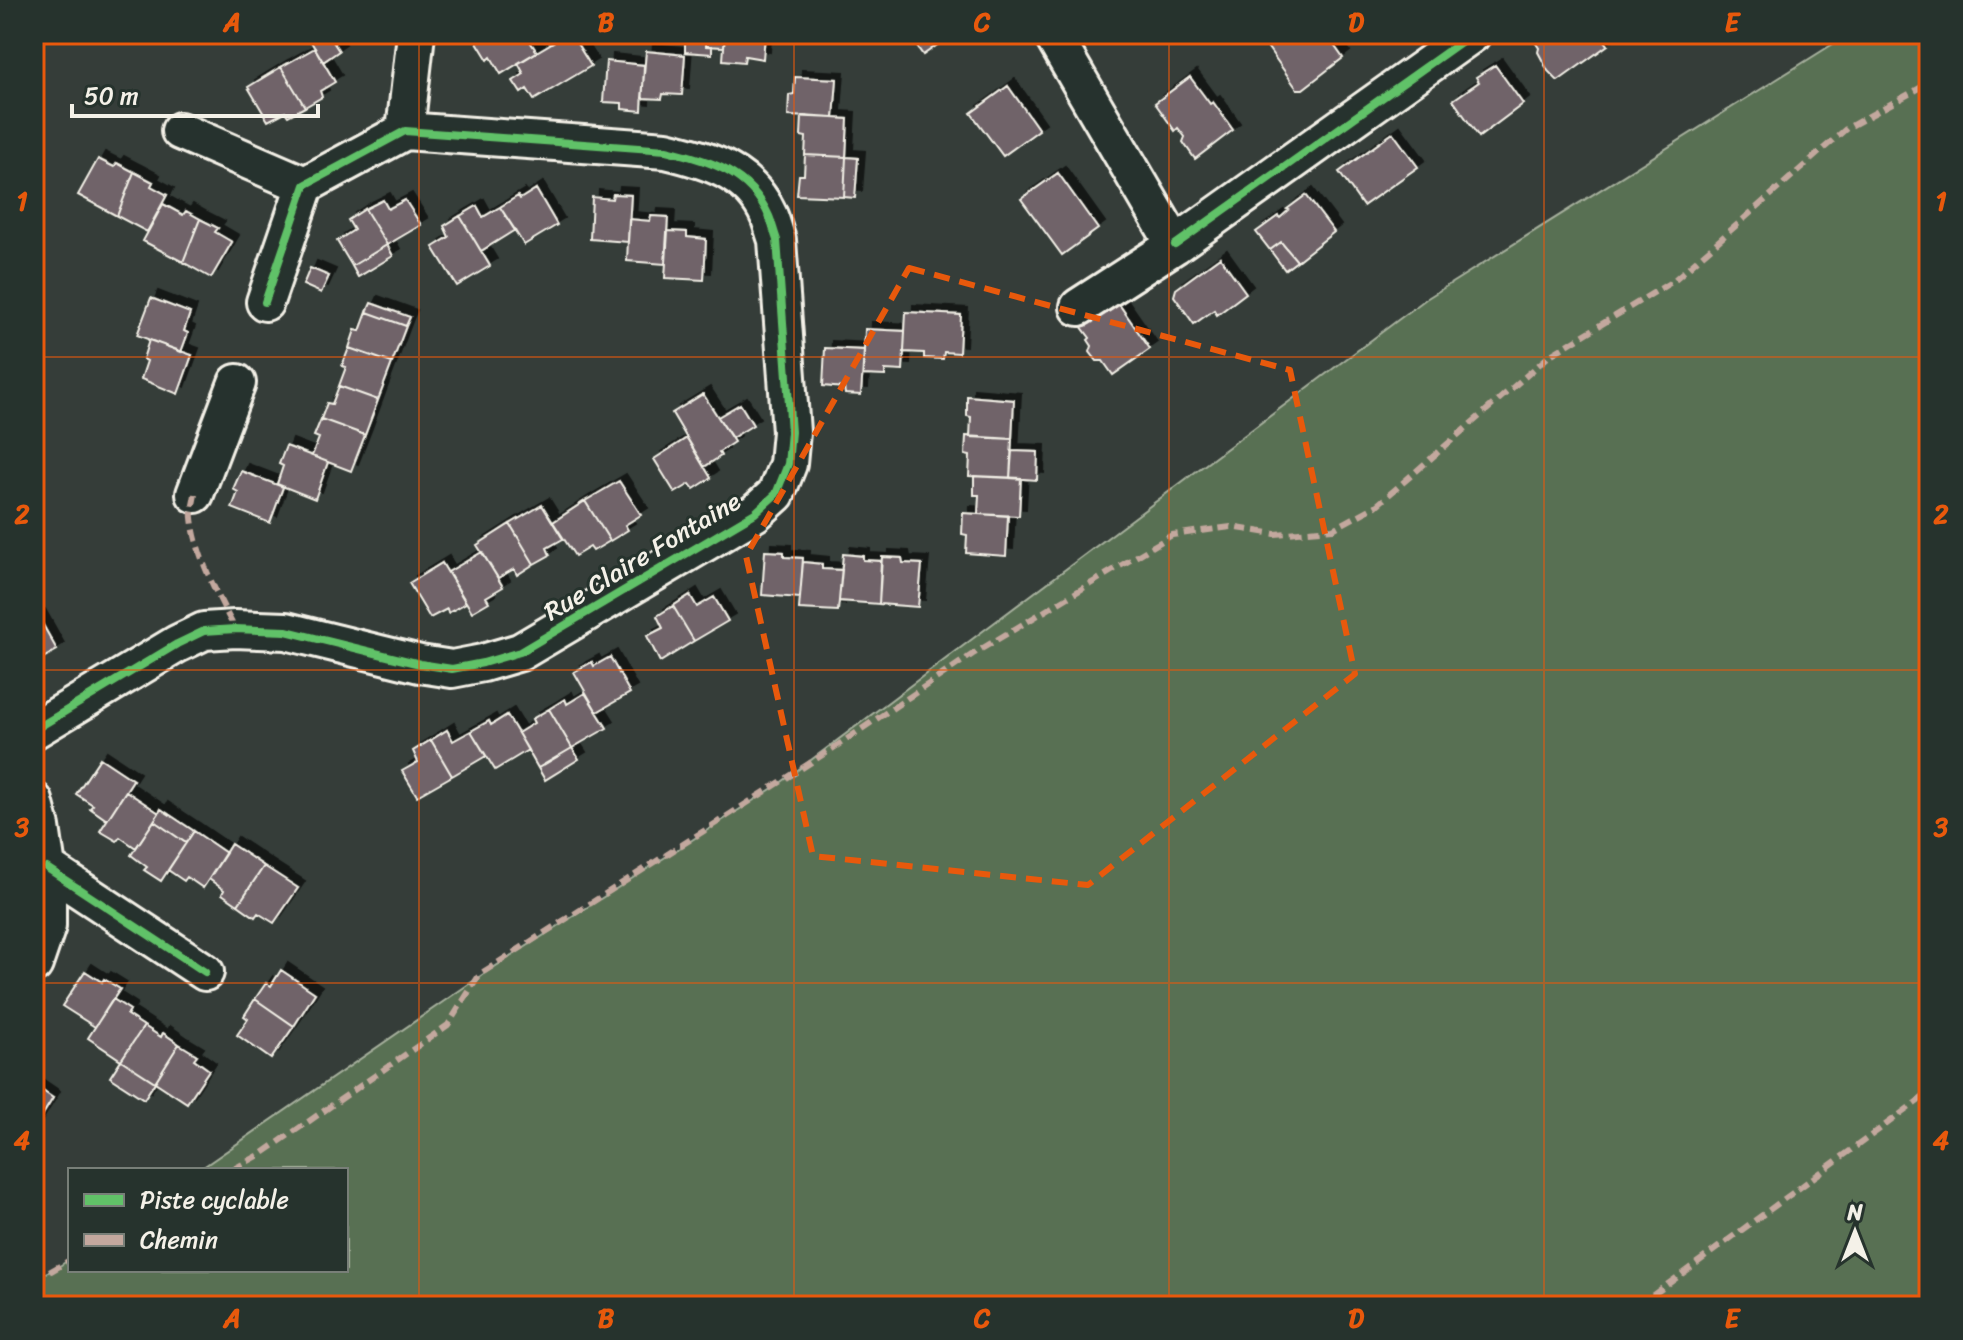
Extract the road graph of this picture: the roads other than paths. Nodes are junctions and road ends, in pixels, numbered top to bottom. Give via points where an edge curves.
1 (416, 34) edge
2 (1052, 34) edge
3 (1472, 34) edge
4 (180, 131) dead end
5 (405, 131) junction
6 (305, 185) junction
7 (1175, 245) junction
8 (265, 302) dead end
9 (1079, 307) dead end
10 (237, 383) dead end
11 (195, 494) dead end
12 (34, 730) edge
13 (34, 801) edge
14 (47, 868) junction
15 (34, 964) edge
16 (205, 972) dead end

1 - 5 street
2 - 7 street
3 - 7 street
4 - 6 street
5 - 6 street
5 - 12 street, Rue Claire Fontaine via 666,150 715,164 752,189 769,214 777,240 791,432 788,464 776,494 755,513 520,652 452,669 286,631 204,631
6 - 8 street
7 - 9 street
10 - 11 street
13 - 14 street
14 - 15 street via 47,926
14 - 16 street

